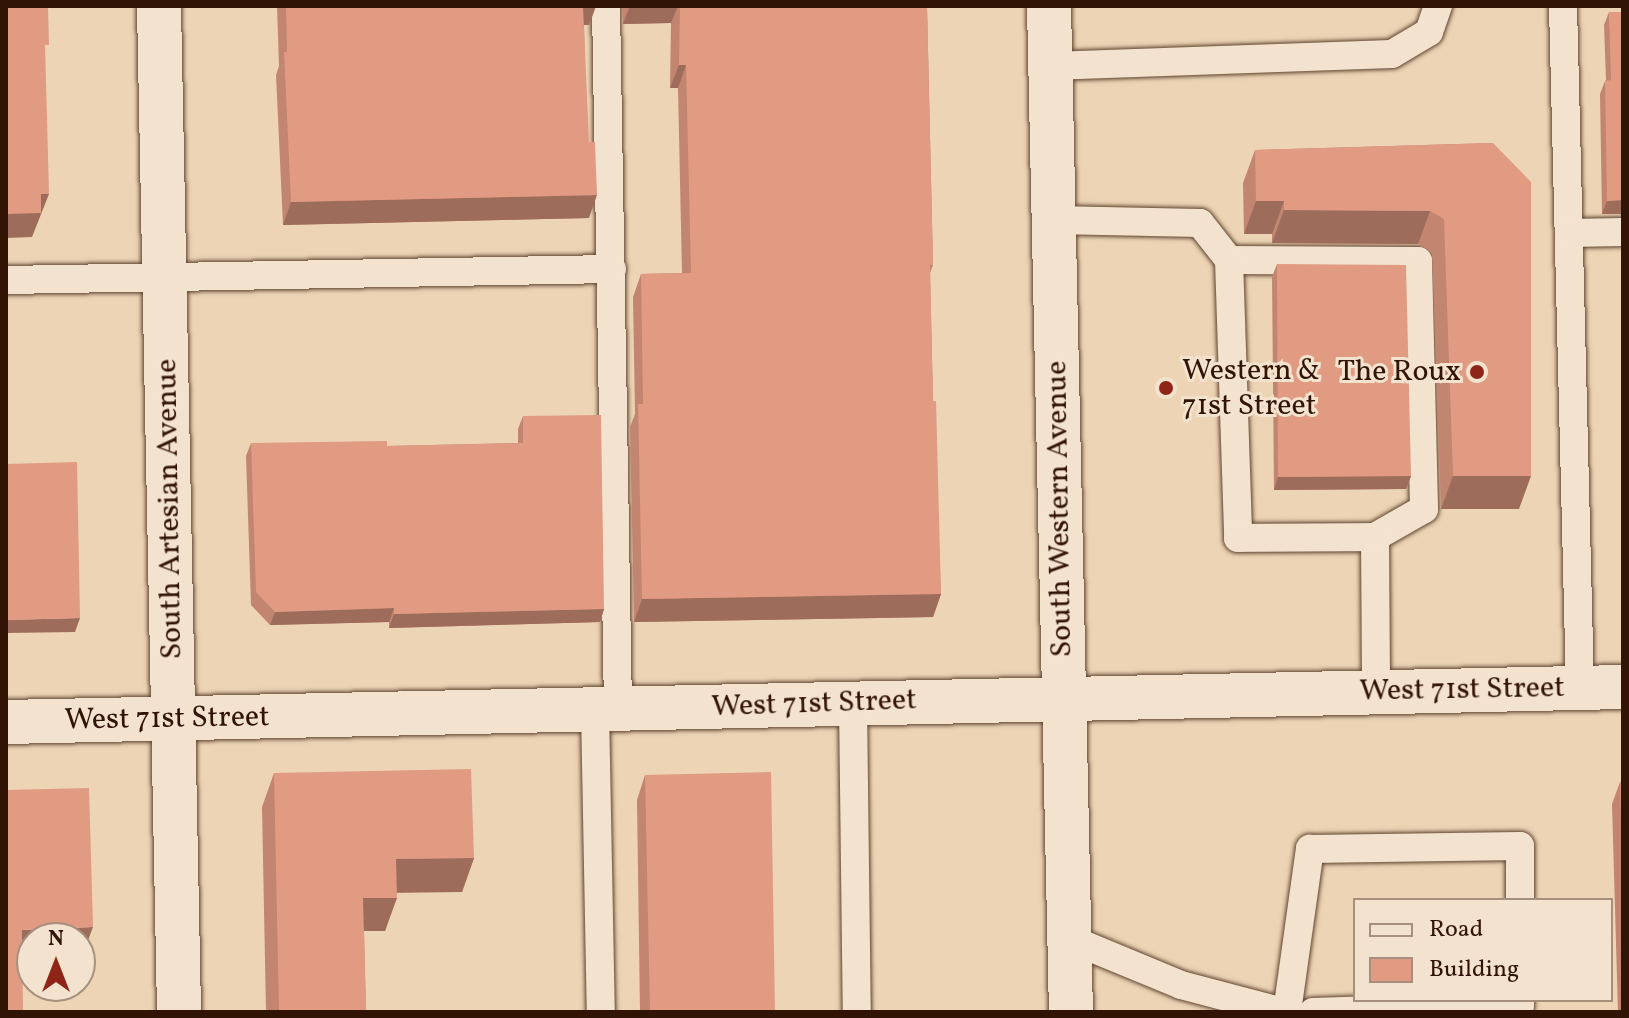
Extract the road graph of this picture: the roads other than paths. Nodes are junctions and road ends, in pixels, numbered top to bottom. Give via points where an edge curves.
1 (159, 6) edge
2 (606, 6) edge
3 (1049, 6) edge
4 (1438, 6) edge
5 (1563, 6) edge
6 (1050, 66) junction
7 (1054, 220) junction
8 (1623, 232) edge
9 (1569, 233) junction
10 (1229, 260) junction
11 (612, 269) junction
12 (165, 277) junction
13 (6, 280) edge
14 (1375, 537) junction
15 (1623, 687) edge
16 (1580, 688) junction
17 (1376, 691) junction
18 (1064, 697) junction
19 (853, 703) junction
20 (606, 709) junction
21 (175, 719) junction
22 (6, 722) edge
23 (1520, 898) edge
24 (1070, 939) junction
25 (1520, 1002) edge
26 (179, 1012) edge
27 (601, 1012) edge
28 (857, 1012) edge
29 (1071, 1012) edge
30 (1285, 1012) edge
31 (1313, 1012) edge

1 - 12 main road, South Artesian Avenue
2 - 11 lane
3 - 6 main road, South Western Avenue
4 - 6 lane via 1429,32 1392,54
5 - 9 lane
6 - 7 main road, South Western Avenue
7 - 10 lane via 1200,223
7 - 18 main road, South Western Avenue
8 - 9 lane
9 - 16 lane
10 - 14 lane via 1238,538
10 - 14 lane via 1418,261 1424,509
11 - 12 lane
11 - 20 lane
12 - 13 lane
12 - 21 main road, South Artesian Avenue
14 - 17 lane
15 - 16 main road, West 71st Street
16 - 17 main road, West 71st Street
17 - 18 main road, West 71st Street
18 - 19 main road, West 71st Street
18 - 24 main road, South Western Avenue
19 - 20 main road, West 71st Street
19 - 28 lane
20 - 21 main road, West 71st Street
20 - 27 lane
21 - 22 main road, West 71st Street
21 - 26 main road, South Artesian Avenue
23 - 30 lane via 1520,846 1310,849
24 - 29 main road, South Western Avenue
24 - 30 lane via 1181,985
25 - 31 lane

